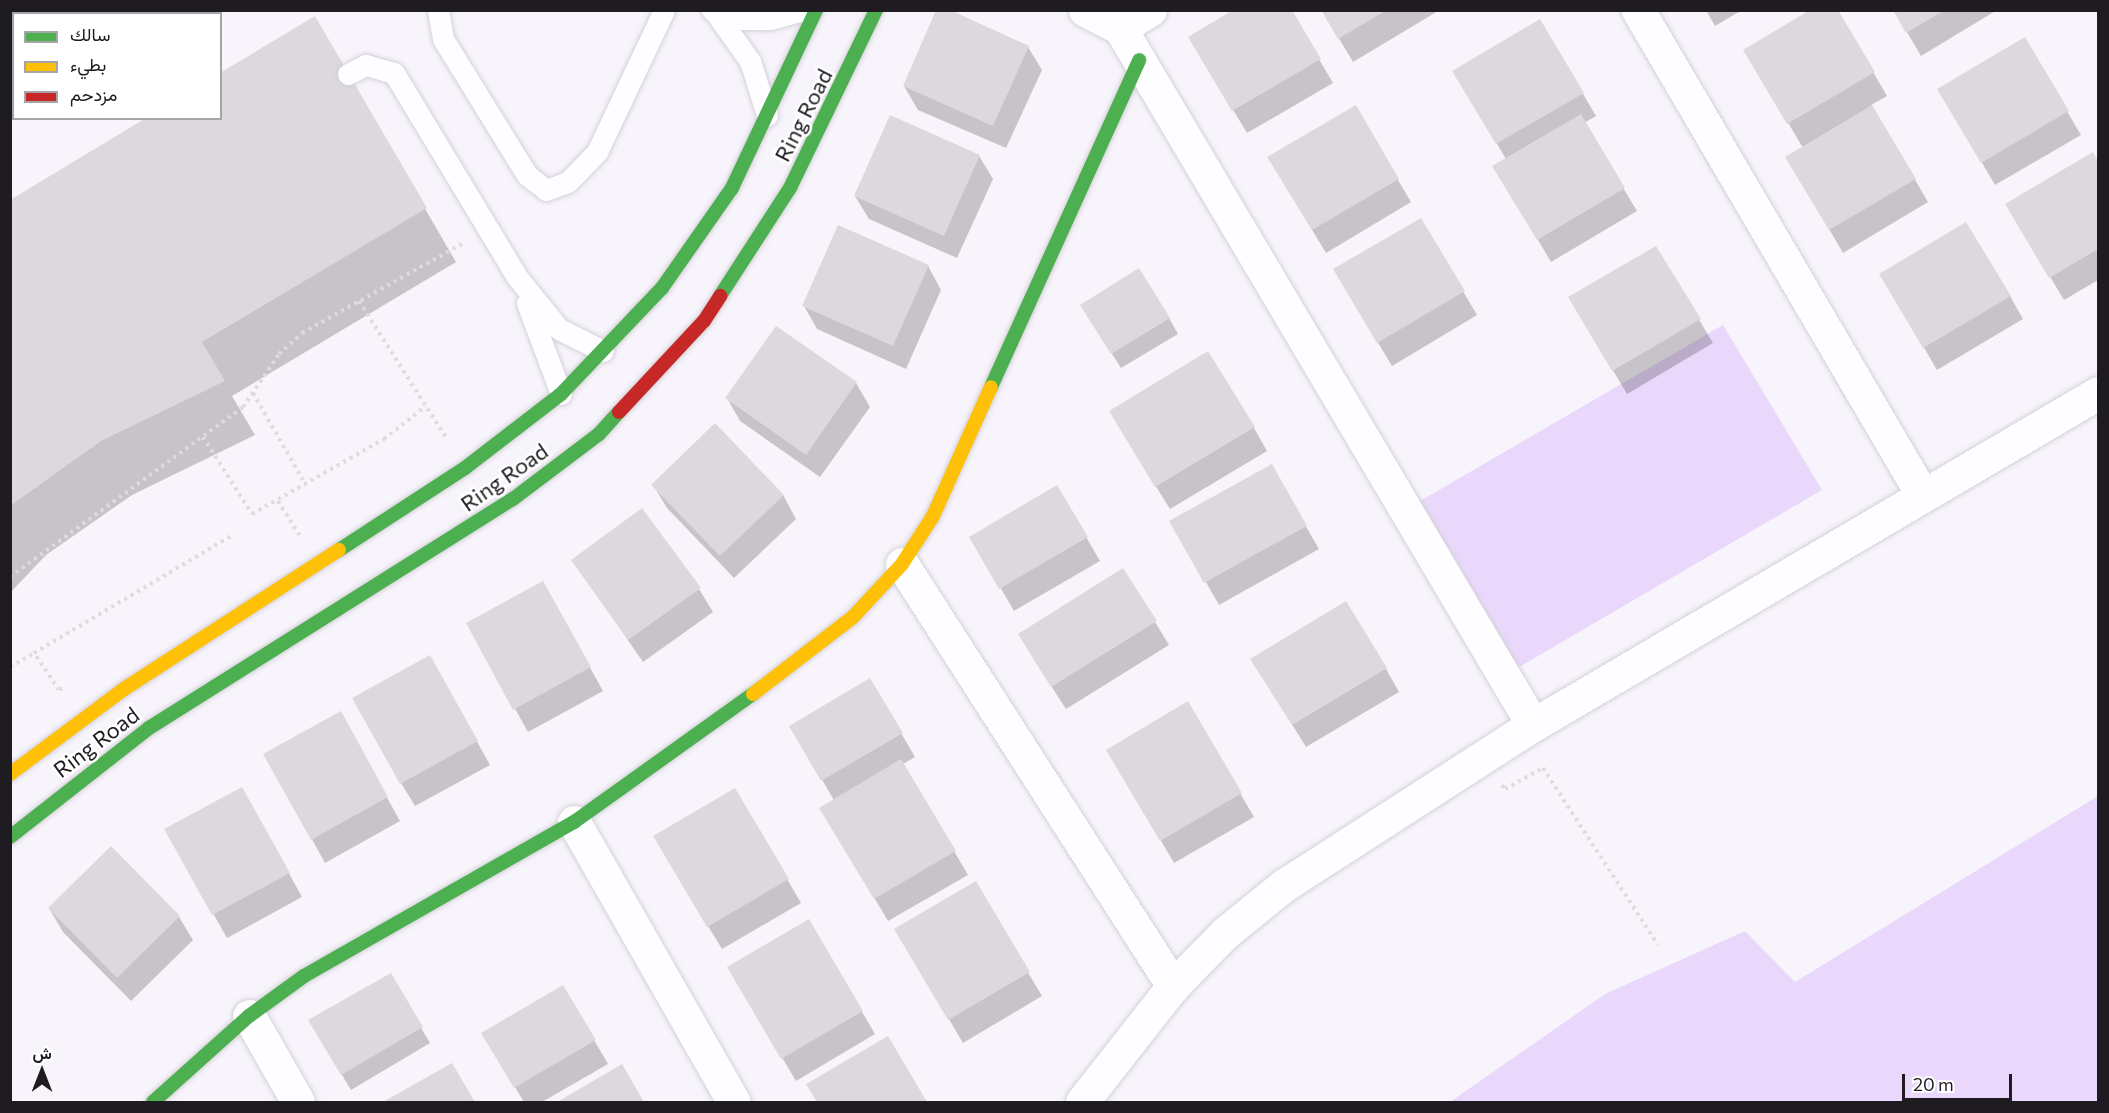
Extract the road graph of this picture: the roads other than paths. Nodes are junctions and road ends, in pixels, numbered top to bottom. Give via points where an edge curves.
1 (438, 10) edge
2 (664, 10) edge
3 (804, 10) edge
4 (816, 10) edge
5 (876, 10) edge
6 (1085, 10) edge
7 (1150, 10) edge
8 (1638, 10) edge
9 (714, 11) edge
10 (1119, 20) edge
11 (1139, 60) junction
12 (348, 74) dead end
13 (767, 115) junction
14 (517, 277) junction
15 (603, 351) junction
16 (2098, 393) edge
17 (561, 394) junction
18 (1923, 496) junction
19 (902, 564) junction
20 (1533, 725) junction
21 (10, 774) edge
22 (574, 822) junction
23 (10, 837) edge
24 (1173, 986) junction
25 (249, 1016) junction
26 (153, 1102) edge
27 (298, 1102) edge
28 (734, 1102) edge
29 (1082, 1102) edge

1 - 2 lane via 438,29 443,39 527,176 546,189 568,182 597,152
3 - 9 lane via 770,19 744,19
4 - 13 street, Ring Road
5 - 23 street, Ring Road via 790,188 704,321 599,434 513,499 149,728
6 - 10 street
7 - 10 street
8 - 18 street
9 - 13 lane via 750,61
10 - 11 street
11 - 19 street via 933,516
11 - 20 street
12 - 14 lane via 366,65 394,73
13 - 15 street, Ring Road via 732,188 662,288
14 - 15 lane via 559,329
14 - 17 lane
15 - 17 street, Ring Road
16 - 18 street
17 - 21 street, Ring Road via 465,468 124,689
18 - 20 street
19 - 22 street via 853,616 798,662
19 - 24 street
20 - 24 street via 1283,886 1226,933
22 - 25 street via 363,939
22 - 28 street
24 - 29 street
25 - 26 street
25 - 27 street

